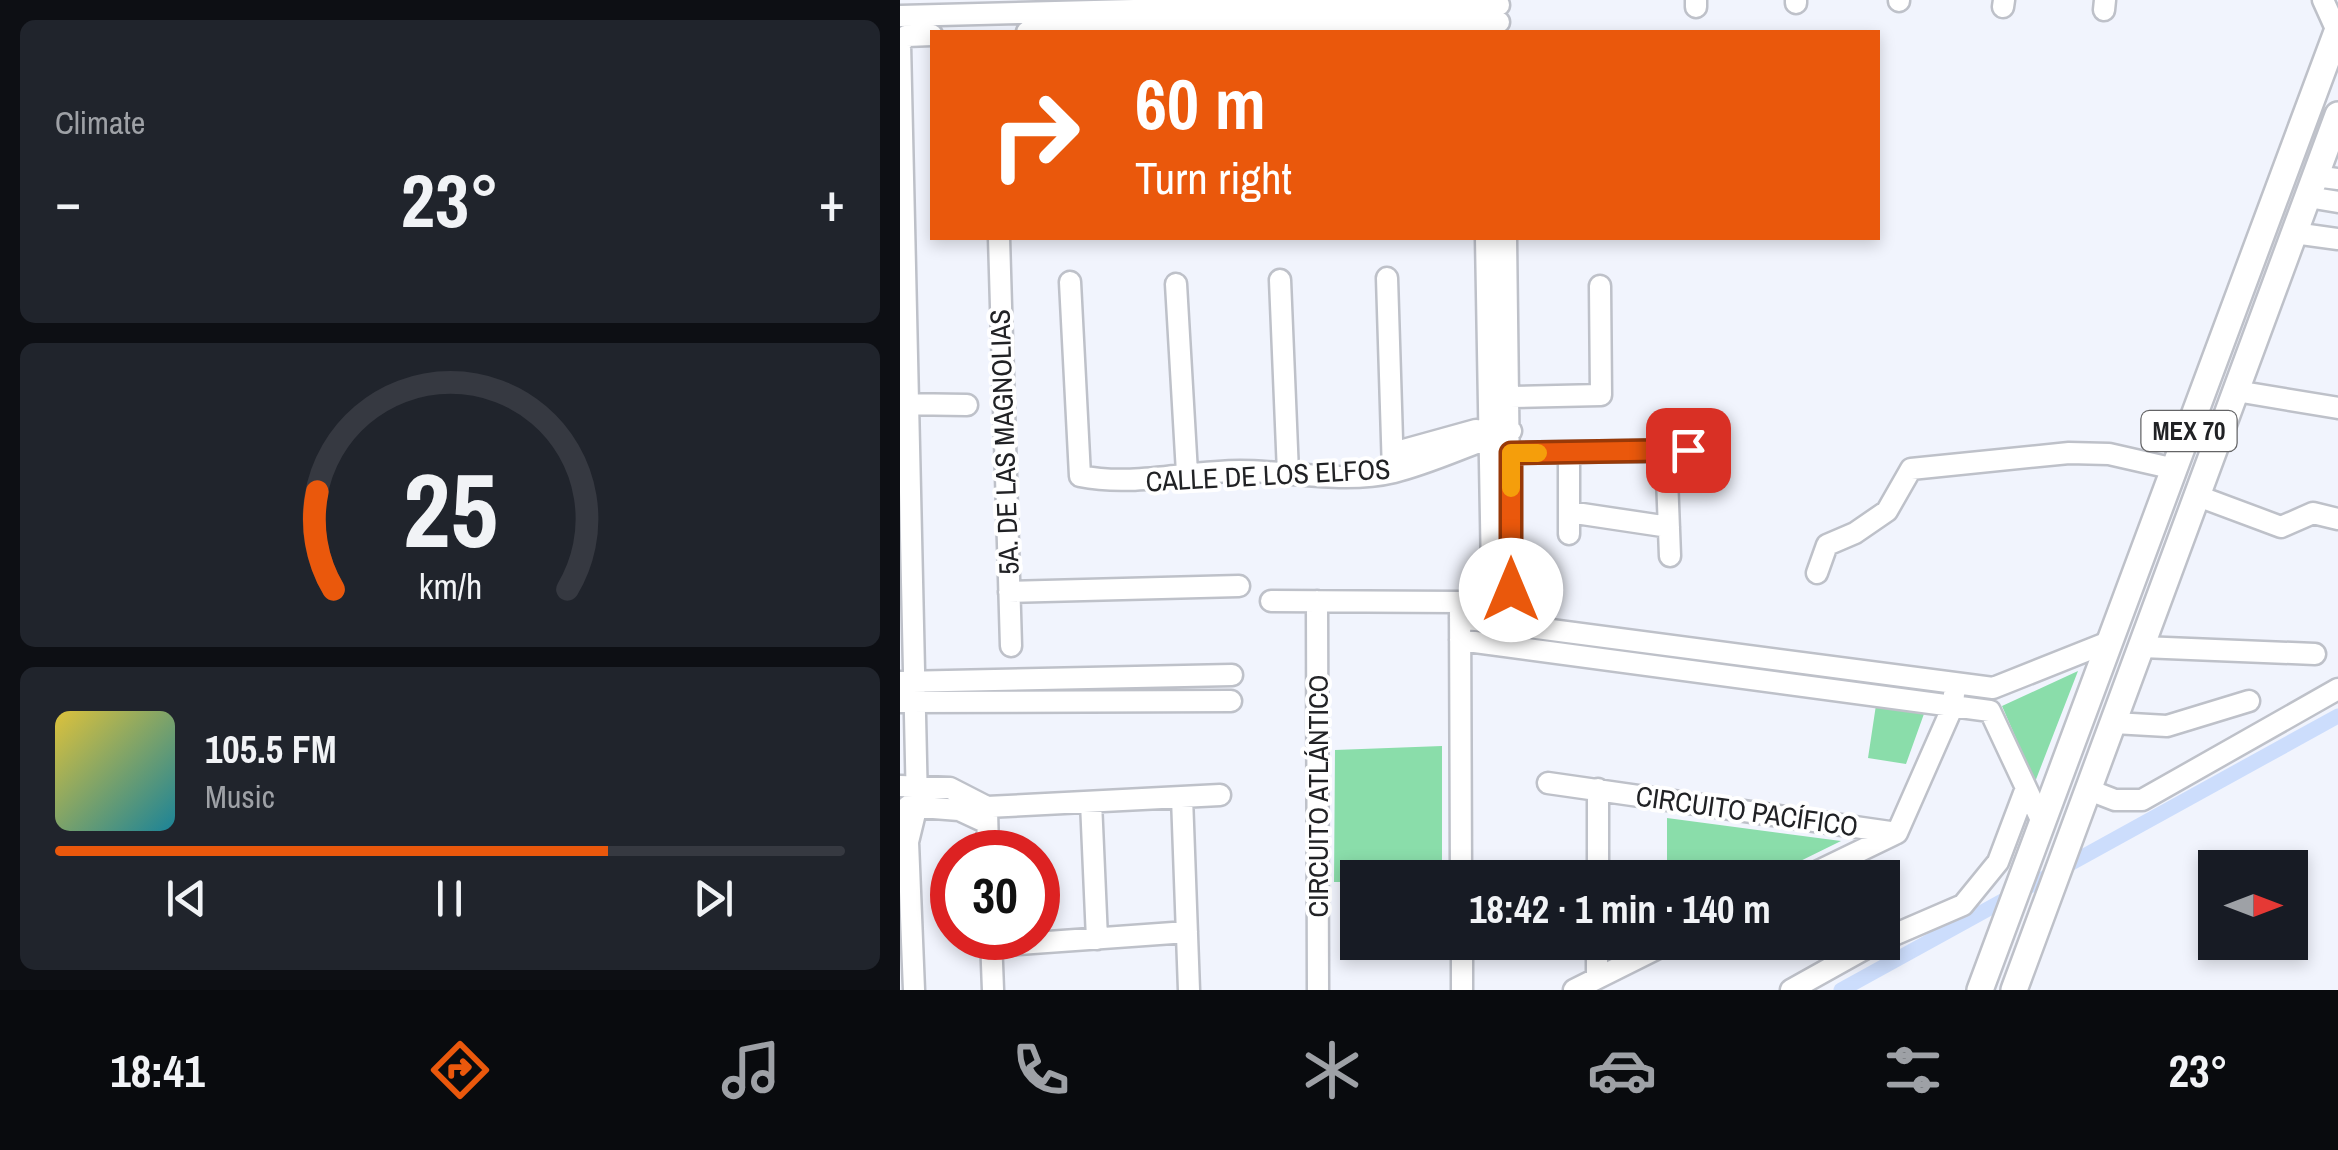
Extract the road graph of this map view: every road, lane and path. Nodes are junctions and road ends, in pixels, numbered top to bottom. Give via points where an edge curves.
1 (2323, 0) edge
2 (1392, 3) edge
3 (1199, 12) edge
4 (1490, 15) edge
5 (902, 26) edge
6 (1044, 30) edge
7 (2338, 30) edge
8 (930, 35) edge
9 (2338, 116) edge
10 (2320, 184) edge
11 (2338, 202) edge
12 (2294, 233) junction
13 (2338, 239) edge
14 (998, 240) edge
15 (1486, 240) edge
16 (1506, 240) edge
17 (1386, 278) dead end
18 (1280, 280) dead end
19 (1070, 282) dead end
20 (1176, 284) dead end
21 (1600, 286) dead end
22 (2236, 391) junction
23 (904, 404) edge
24 (967, 405) dead end
25 (2338, 408) edge
26 (1502, 421) junction
27 (1688, 450) dead end
28 (1666, 451) junction
29 (1569, 452) junction
30 (1511, 453) junction
31 (1393, 463) junction
32 (2175, 469) junction
33 (1187, 473) junction
34 (1288, 473) junction
35 (2198, 496) junction
36 (1569, 512) junction
37 (2338, 519) edge
38 (1669, 527) junction
39 (1569, 534) dead end
40 (1670, 556) dead end
41 (1817, 572) dead end
42 (1239, 586) dead end
43 (1008, 592) junction
44 (1271, 601) dead end
45 (1317, 601) junction
46 (1460, 618) junction
47 (1502, 623) junction
48 (1460, 640) junction
49 (2111, 642) junction
50 (1010, 646) dead end
51 (1502, 646) junction
52 (2142, 647) junction
53 (2315, 654) dead end
54 (1770, 659) junction
55 (1232, 675) dead end
56 (1125, 677) junction
57 (1767, 681) junction
58 (1956, 683) junction
59 (1993, 688) junction
60 (2338, 689) edge
61 (907, 691) edge
62 (1126, 701) junction
63 (1232, 701) dead end
64 (2249, 701) dead end
65 (1953, 706) junction
66 (1990, 711) junction
67 (2114, 723) junction
68 (1548, 783) dead end
69 (2026, 788) junction
70 (1598, 790) junction
71 (2089, 790) junction
72 (1220, 795) dead end
73 (1182, 797) junction
74 (907, 800) edge
75 (1092, 802) junction
76 (987, 815) junction
77 (2042, 829) junction
78 (987, 830) edge
79 (1897, 832) junction
80 (1461, 860) edge
81 (1598, 860) edge
82 (1840, 860) edge
83 (1187, 932) junction
84 (1900, 932) edge
85 (1097, 939) junction
86 (1060, 940) edge
87 (993, 960) edge
88 (1462, 960) edge
89 (1598, 960) edge
90 (1634, 960) edge
91 (1845, 960) edge
92 (1598, 978) junction
93 (914, 990) edge
94 (994, 990) edge
95 (1189, 990) edge
96 (1318, 990) edge
97 (1462, 990) edge
98 (1574, 990) edge
99 (1791, 990) edge
100 (1980, 990) edge
101 (2014, 990) edge

1 - 7 street
2 - 3 street
2 - 4 street
3 - 4 street
3 - 5 street
3 - 6 street
5 - 8 street
5 - 23 street
7 - 32 main road, MEX 70
9 - 10 main road, MEX 70
10 - 11 street
10 - 12 main road, MEX 70
12 - 13 street
12 - 22 main road, MEX 70
14 - 43 street, 5A. DE LAS MAGNOLIAS
15 - 26 street
16 - 26 street
17 - 31 street
18 - 34 street
19 - 33 street, CALLE DE LOS ELFOS via 1080,476 1126,481
20 - 33 street
21 - 26 street, CALLE DE LOS ELFOS via 1601,395
22 - 25 street
22 - 35 main road, MEX 70
23 - 24 street
23 - 61 street
26 - 30 street
26 - 31 street, CALLE DE LOS ELFOS
26 - 47 street
27 - 28 street
28 - 29 street
28 - 38 street
29 - 30 street
29 - 36 street
30 - 47 street
31 - 34 street, CALLE DE LOS ELFOS via 1352,477
32 - 41 street via 2069,453 1911,469 1887,511 1827,545
32 - 49 main road, MEX 70
33 - 34 street, CALLE DE LOS ELFOS
35 - 37 street via 2281,526 2313,513
35 - 52 main road, MEX 70
36 - 38 street
36 - 39 street
38 - 40 street
42 - 43 street
43 - 50 street, 5A. DE LAS MAGNOLIAS
44 - 45 street
45 - 46 street via 1460,602
45 - 96 street, CIRCUITO ATLÁNTICO
46 - 47 street
46 - 48 street
47 - 51 street
47 - 54 street
48 - 51 street
48 - 80 street
49 - 59 street
49 - 77 main road, MEX 70
51 - 57 street
52 - 53 street
52 - 67 main road, MEX 70
54 - 57 street
54 - 58 street
55 - 56 street
56 - 61 street
56 - 62 street
57 - 65 street
58 - 59 street
58 - 65 street, CIRCUITO PACÍFICO
59 - 66 street
60 - 71 street via 2142,800 2115,800
61 - 62 street
61 - 74 street
62 - 63 street
64 - 67 street via 2167,726
65 - 66 street
65 - 79 street, CIRCUITO PACÍFICO
66 - 69 street
67 - 71 main road, MEX 70
68 - 70 street, CIRCUITO PACÍFICO
69 - 77 street
69 - 84 street via 1998,862 1963,905
70 - 79 street, CIRCUITO PACÍFICO
70 - 81 street, CIRCUITO PACÍFICO
71 - 101 main road, MEX 70
72 - 73 street
73 - 75 street
73 - 83 street
74 - 76 street via 950,788
74 - 93 street
75 - 76 street
75 - 85 street
76 - 78 street
77 - 100 main road, MEX 70
79 - 82 street, CIRCUITO PACÍFICO
83 - 85 street
83 - 95 street
85 - 86 street
87 - 94 street
88 - 97 street
89 - 92 street
90 - 92 street
91 - 99 street
92 - 98 street

